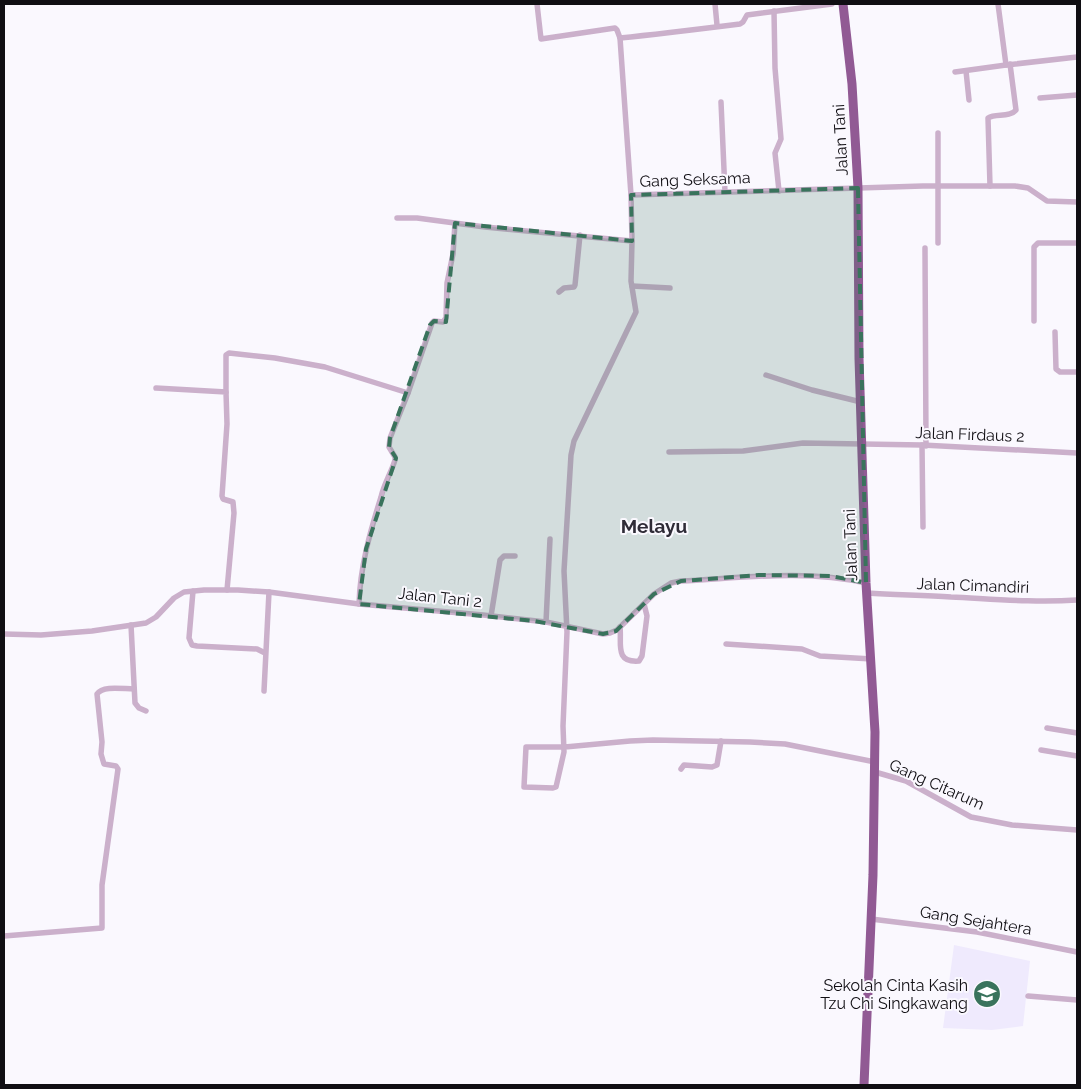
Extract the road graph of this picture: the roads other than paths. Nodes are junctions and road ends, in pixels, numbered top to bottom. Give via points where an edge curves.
1 (537, 4) edge
2 (715, 4) edge
3 (832, 4) edge
4 (844, 4) edge
5 (998, 4) edge
6 (774, 11) junction
7 (717, 25) junction
8 (620, 38) junction
9 (1077, 57) edge
10 (1008, 65) junction
11 (966, 71) junction
12 (955, 72) dead end
13 (1077, 95) edge
14 (1040, 98) dead end
15 (970, 100) dead end
16 (721, 102) dead end
17 (938, 133) dead end
18 (939, 186) junction
19 (990, 186) junction
20 (858, 188) junction
21 (779, 191) junction
22 (725, 192) junction
23 (631, 195) junction
24 (1077, 202) edge
25 (396, 218) dead end
26 (455, 223) junction
27 (580, 236) junction
28 (632, 241) junction
29 (938, 243) dead end
30 (1077, 243) edge
31 (925, 248) dead end
32 (632, 286) junction
33 (670, 288) dead end
34 (559, 292) dead end
35 (1034, 321) dead end
36 (1055, 332) dead end
37 (1077, 372) edge
38 (766, 375) dead end
39 (156, 388) dead end
40 (226, 392) junction
41 (408, 393) junction
42 (861, 402) junction
43 (862, 445) junction
44 (924, 445) junction
45 (669, 452) dead end
46 (1077, 453) edge
47 (923, 527) dead end
48 (550, 539) dead end
49 (514, 556) dead end
50 (866, 583) junction
51 (227, 590) junction
52 (193, 591) junction
53 (269, 592) junction
54 (867, 593) junction
55 (1077, 600) edge
56 (359, 604) junction
57 (644, 604) junction
58 (491, 616) junction
59 (546, 622) junction
60 (131, 626) junction
61 (566, 626) junction
62 (620, 627) junction
63 (4, 634) edge
64 (726, 644) dead end
65 (265, 653) junction
66 (872, 659) junction
67 (134, 689) junction
68 (264, 691) dead end
69 (146, 711) dead end
70 (1047, 728) dead end
71 (1077, 733) edge
72 (721, 741) junction
73 (565, 747) junction
74 (1041, 750) dead end
75 (1077, 756) edge
76 (875, 767) junction
77 (681, 769) dead end
78 (1077, 830) edge
79 (870, 919) junction
80 (4, 936) edge
81 (1077, 952) edge
82 (1028, 996) dead end
83 (1077, 1000) edge
84 (864, 1085) edge

1 - 8 street via 541,39 615,28
2 - 7 street
3 - 6 street
4 - 20 highway, Jalan Tani
5 - 10 street
6 - 7 street via 747,15 740,24
6 - 21 street via 781,140 775,153
7 - 8 street
8 - 23 street, Gang Seksama
9 - 10 street
10 - 11 street
10 - 19 street via 1016,110 1012,114 988,118
11 - 12 street
11 - 15 street
13 - 14 street
16 - 22 street
17 - 18 street
18 - 19 street, Gang Seksama
18 - 20 street, Gang Seksama
18 - 29 street
19 - 24 street, Gang Seksama via 1022,186 1047,201
20 - 21 street, Gang Seksama
20 - 42 highway, Jalan Tani
21 - 22 street, Gang Seksama
22 - 23 street, Gang Seksama
23 - 28 street
25 - 26 street
26 - 27 street
26 - 41 street via 446,318 444,322 432,323
27 - 28 street
27 - 34 street via 575,285
28 - 32 street
30 - 35 street via 1038,243 1034,246
31 - 44 street
32 - 33 street
32 - 61 street via 634,317 574,441 571,455 564,571
36 - 37 street via 1056,369
38 - 42 street
39 - 40 street
40 - 41 street via 226,356 229,353 324,368
40 - 51 street via 222,496 233,502 234,513
41 - 56 street via 388,444 395,460 366,549
42 - 43 highway, Jalan Tani
43 - 44 street, Jalan Firdaus 2
43 - 45 street, Jalan Firdaus 2 via 803,443 742,451
43 - 50 highway, Jalan Tani
44 - 46 street, Jalan Firdaus 2
44 - 47 street
48 - 59 street
49 - 58 street via 504,556 500,560
50 - 54 highway, Jalan Tani
50 - 57 street, Jalan Tani 2 via 831,576 759,575 681,582 664,587
51 - 52 street, Jalan Tani 2
51 - 53 street, Jalan Tani 2
52 - 60 street, Jalan Tani 2 via 174,598 151,620
52 - 65 street via 192,645 253,648
53 - 56 street, Jalan Tani 2
53 - 65 street
54 - 55 street, Jalan Cimandiri via 998,601
54 - 66 highway, Jalan Tani
56 - 58 street, Jalan Tani 2
57 - 62 street, Jalan Tani 2
57 - 62 street via 647,616 639,661 621,655
58 - 59 street, Jalan Tani 2
59 - 61 street, Jalan Tani 2
60 - 63 street, Jalan Tani 2 via 41,635
60 - 67 street
61 - 62 street, Jalan Tani 2 via 603,634
61 - 73 street
64 - 66 street via 802,649 826,657
65 - 68 street
66 - 76 highway, Jalan Tani
67 - 69 street via 135,703
67 - 80 street via 104,689 97,694 101,759 104,764 117,767 118,772 102,884 102,928
70 - 71 street
72 - 73 street, Gang Citarum via 630,741
72 - 76 street, Gang Citarum via 785,744
72 - 77 street via 717,765 684,765
73 - 73 street, Gang Citarum via 556,787 524,787 526,747
74 - 75 street
76 - 78 street, Gang Citarum via 971,817 1012,825
76 - 79 highway, Jalan Tani
79 - 81 street, Gang Sejahtera via 977,932
79 - 84 highway, Jalan Tani
82 - 83 street

